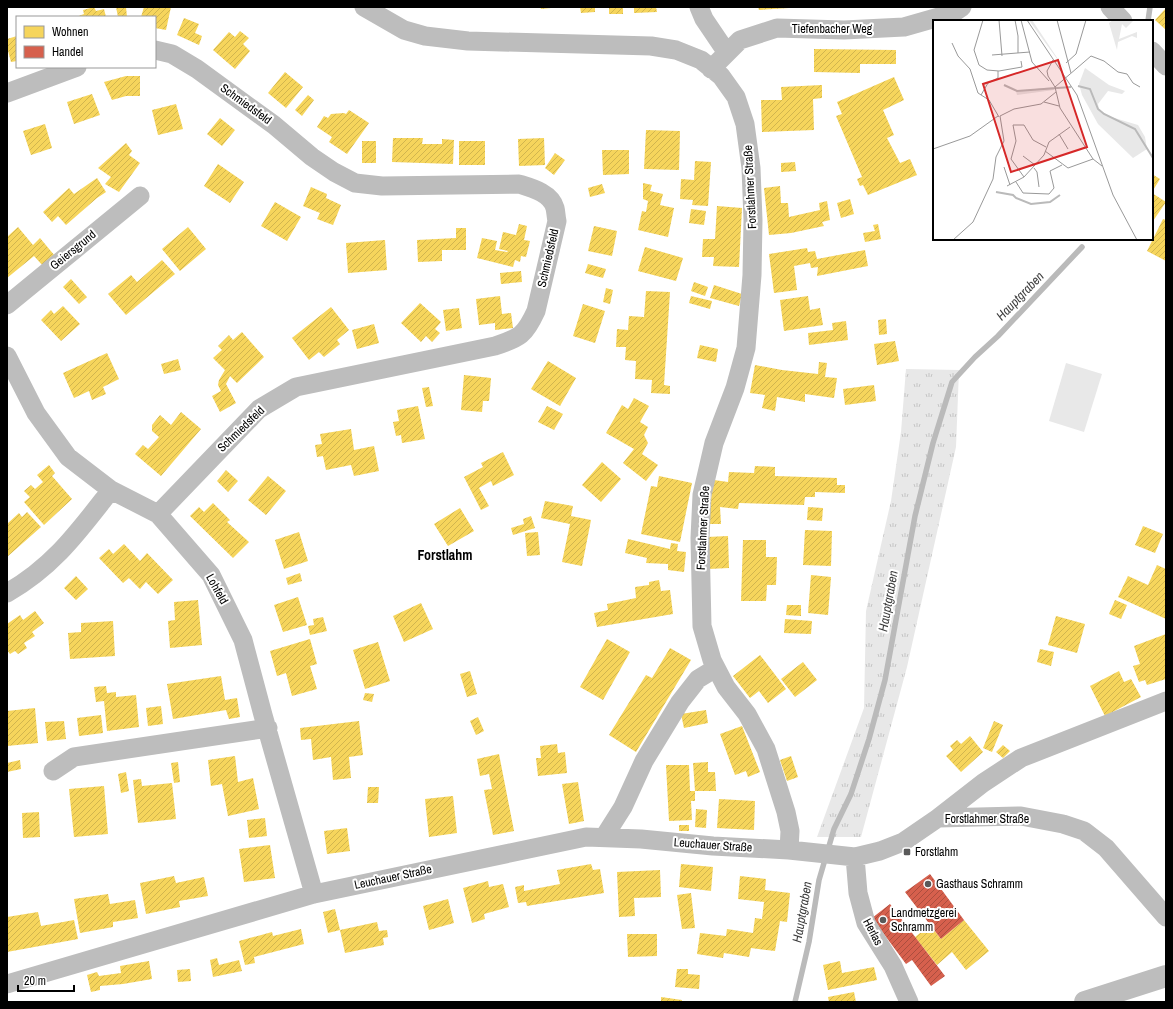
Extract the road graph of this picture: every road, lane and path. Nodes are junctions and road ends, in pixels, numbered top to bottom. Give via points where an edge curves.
1 (364, 7) edge
2 (699, 7) edge
3 (962, 7) edge
4 (1110, 7) edge
5 (1122, 20) edge
6 (156, 50) edge
7 (1153, 52) edge
8 (728, 53) junction
9 (1166, 66) edge
10 (74, 68) edge
11 (712, 69) junction
12 (7, 93) edge
13 (140, 196) dead end
14 (7, 305) edge
15 (7, 356) edge
16 (111, 490) junction
17 (158, 514) junction
18 (7, 593) edge
19 (716, 668) junction
20 (1166, 702) edge
21 (268, 728) junction
22 (53, 771) dead end
23 (938, 818) junction
24 (604, 837) junction
25 (789, 850) junction
26 (855, 857) junction
27 (314, 894) junction
28 (1166, 917) edge
29 (1166, 976) edge
30 (7, 984) edge
31 (909, 1002) edge
32 (1085, 1002) edge

1 - 11 street, Forstlahmer Straße via 404,30 424,36 468,41 651,46 701,60
2 - 8 street via 704,19
3 - 8 street, Tiefenbacher Weg via 953,13 904,27 844,30 777,28 740,40
4 - 5 street
6 - 17 street, Schmiedsfeld via 172,54 197,69 274,125 312,157 355,183 382,186 519,184 535,189 547,197 555,207 557,221 536,311 521,335 495,346 296,386 259,409
7 - 9 street
8 - 11 street, Tiefenbacher Weg
10 - 12 street
11 - 19 street, Forstlahmer Straße via 721,76 736,97 745,124 751,168 753,220 752,275 746,348 735,388 714,443 702,495 702,626
13 - 14 street, Geiersgrund
15 - 16 street, Lohfeld via 36,413 68,457
16 - 17 street, Lohfeld
16 - 18 street via 70,542 46,566
17 - 21 street, Lohfeld via 211,575 243,640
19 - 24 street via 698,679 680,702 644,761 623,807
19 - 25 street, Forstlahmer Straße via 726,687 747,714 766,749 786,812 790,831
20 - 23 street, Forstlahmer Straße via 1021,758 983,783
21 - 22 street via 74,757
21 - 27 street, Lohfeld
23 - 26 street, Forstlahmer Straße via 903,842
23 - 28 street, Forstlahmer Straße via 1021,816 1084,831 1106,848
24 - 25 street, Leuchauer Straße
24 - 27 street, Leuchauer Straße via 586,837
25 - 26 street, Forstlahmer Straße
26 - 31 street, Herlas via 858,893 866,923 893,966
27 - 30 street, Leuchauer Straße
29 - 32 main road

